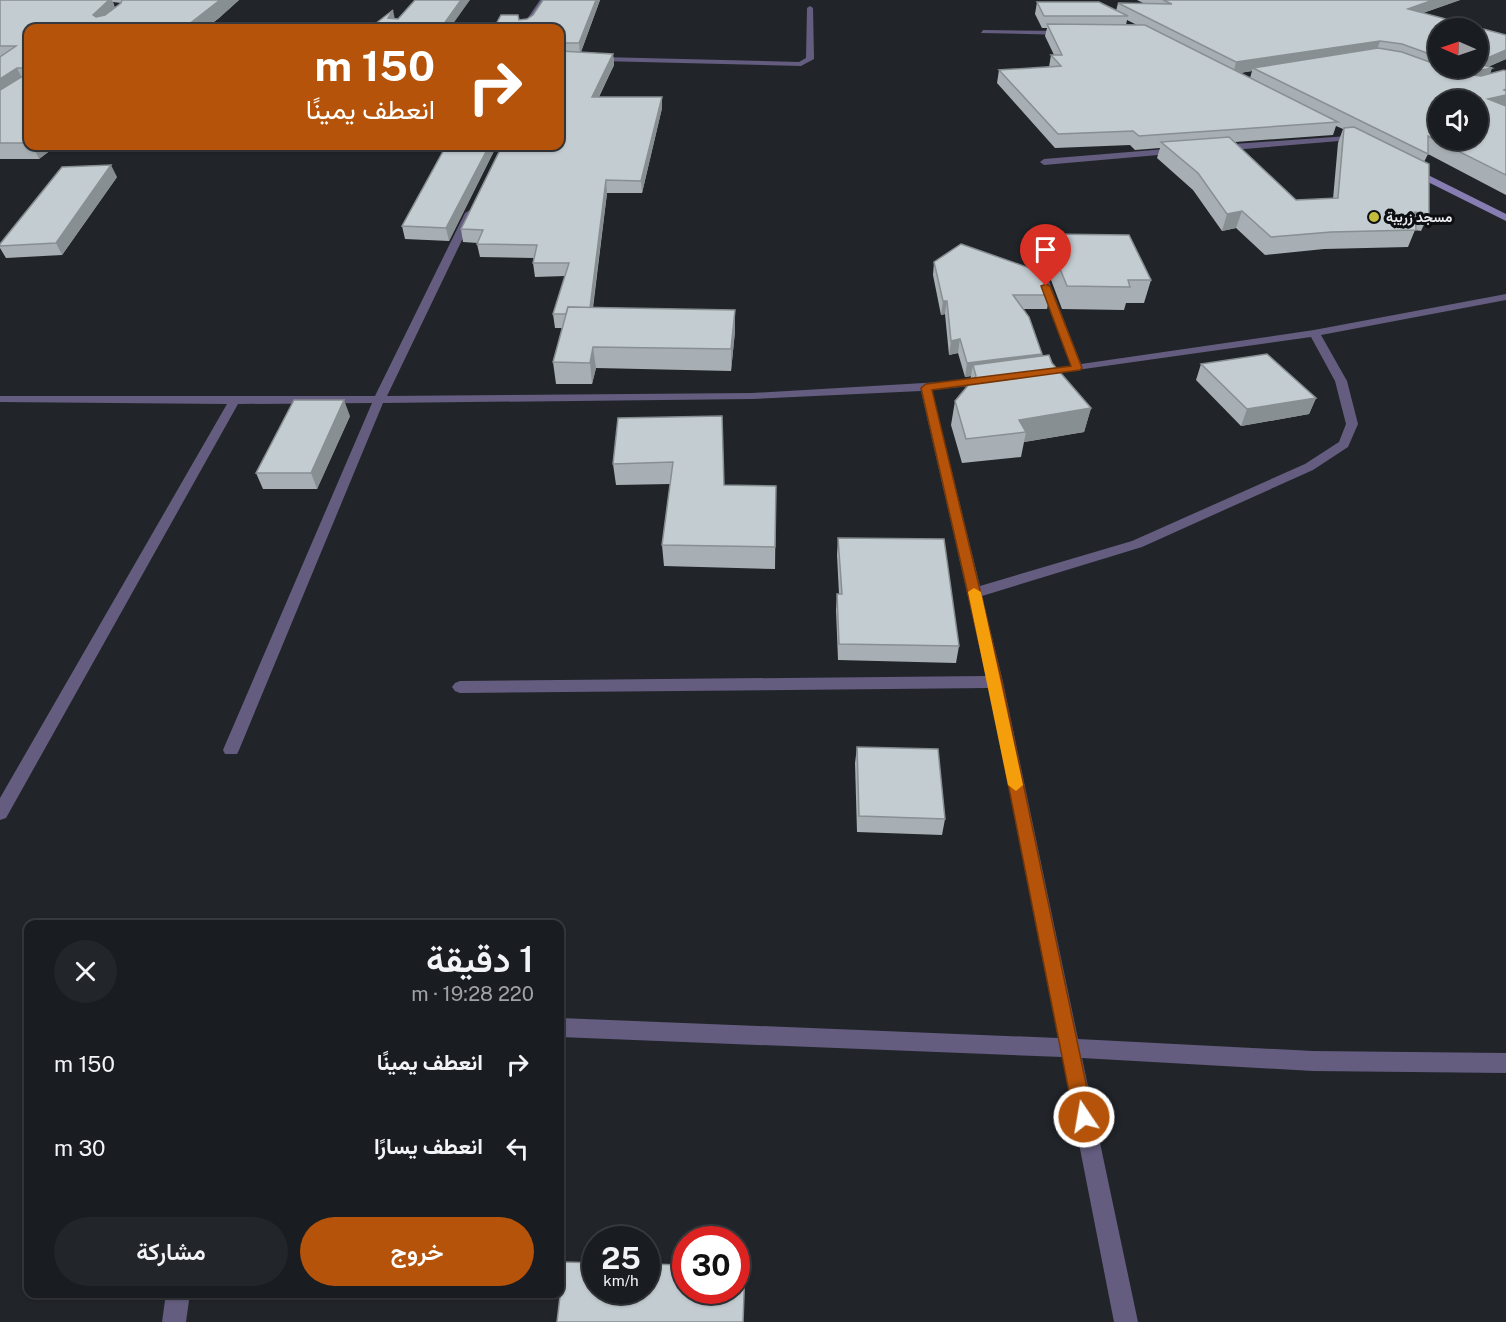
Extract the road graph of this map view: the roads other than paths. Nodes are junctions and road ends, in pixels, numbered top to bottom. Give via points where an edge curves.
1 (543, 0) edge
2 (810, 8) dead end
3 (527, 24) edge
4 (983, 33) dead end
5 (1074, 33) edge
6 (564, 58) edge
7 (1329, 128) edge
8 (1348, 138) junction
9 (1358, 143) edge
10 (1208, 149) edge
11 (1185, 151) edge
12 (1044, 162) dead end
13 (1398, 163) edge
14 (476, 202) edge
15 (1506, 218) edge
16 (1030, 245) dead end
17 (1506, 297) edge
18 (1314, 333) junction
19 (1077, 368) junction
20 (1030, 375) edge
21 (996, 380) edge
22 (926, 388) junction
23 (0, 399) edge
24 (379, 400) junction
25 (234, 401) junction
26 (975, 593) junction
27 (995, 682) junction
28 (460, 687) dead end
29 (231, 750) dead end
30 (8, 786) edge
31 (0, 813) edge
32 (564, 1028) edge
33 (1070, 1048) junction
34 (1506, 1063) edge
35 (177, 1298) edge
36 (174, 1322) edge
37 (1126, 1322) edge

1 - 3 street
2 - 6 street via 810,59 801,64
4 - 5 street
7 - 8 street
8 - 9 street
8 - 10 street
11 - 12 street
13 - 15 street
14 - 24 street
16 - 19 street
17 - 18 street
18 - 19 street
18 - 26 street via 1341,381 1352,424 1344,444 1310,467 1137,544
19 - 20 street
21 - 22 street
22 - 24 street via 764,397
22 - 26 street
23 - 25 street
24 - 25 street
24 - 29 street
25 - 30 street
26 - 27 street
27 - 28 street
27 - 33 street
30 - 31 street
32 - 33 street
33 - 34 street via 1313,1061
33 - 37 street
35 - 36 street

